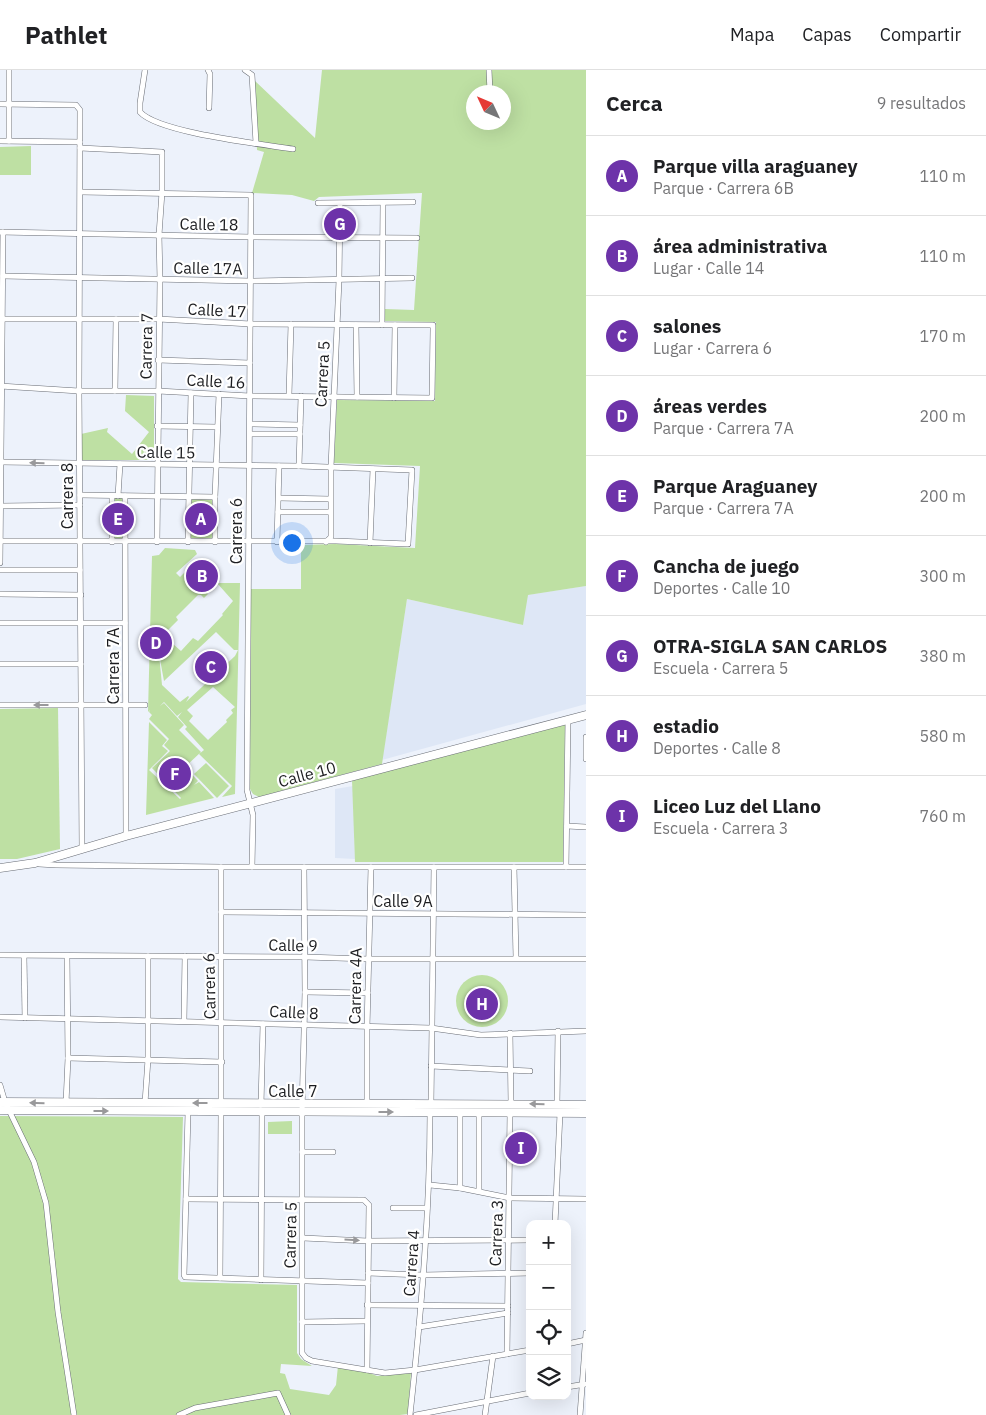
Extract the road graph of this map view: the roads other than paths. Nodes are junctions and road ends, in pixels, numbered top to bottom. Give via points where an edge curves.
1 (9, 70) edge
2 (145, 70) edge
3 (208, 70) edge
4 (245, 70) edge
5 (489, 70) edge
6 (490, 85) edge
7 (0, 104) edge
8 (9, 104) junction
9 (209, 108) dead end
10 (0, 141) edge
11 (8, 141) junction
12 (256, 143) junction
13 (80, 145) junction
14 (294, 149) dead end
15 (81, 192) junction
16 (162, 192) junction
17 (413, 202) dead end
18 (318, 203) dead end
19 (383, 203) junction
20 (340, 204) junction
21 (2, 232) edge
22 (79, 232) junction
23 (159, 235) junction
24 (251, 237) junction
25 (340, 237) junction
26 (382, 237) junction
27 (417, 238) dead end
28 (3, 276) junction
29 (79, 278) junction
30 (412, 278) dead end
31 (381, 279) junction
32 (160, 280) junction
33 (339, 280) junction
34 (251, 281) junction
35 (1, 319) edge
36 (79, 319) junction
37 (116, 319) junction
38 (158, 319) junction
39 (251, 324) junction
40 (291, 324) junction
41 (338, 324) junction
42 (356, 325) junction
43 (382, 325) junction
44 (395, 325) junction
45 (158, 360) junction
46 (250, 363) junction
47 (1, 386) edge
48 (79, 391) junction
49 (115, 391) junction
50 (158, 391) junction
51 (191, 392) junction
52 (219, 394) junction
53 (289, 395) junction
54 (250, 396) junction
55 (301, 396) junction
56 (334, 396) junction
57 (357, 397) junction
58 (394, 398) junction
59 (432, 398) joint
60 (250, 424) junction
61 (300, 425) junction
62 (1, 426) edge
63 (158, 426) junction
64 (191, 426) junction
65 (217, 426) junction
66 (250, 434) junction
67 (300, 434) junction
68 (1, 462) edge
69 (80, 463) junction
70 (120, 464) junction
71 (157, 464) junction
72 (189, 465) junction
73 (216, 465) junction
74 (249, 466) junction
75 (279, 466) junction
76 (299, 466) junction
77 (331, 467) junction
78 (373, 468) junction
79 (80, 495) junction
80 (115, 496) junction
81 (125, 496) junction
82 (157, 496) junction
83 (188, 496) junction
84 (215, 497) junction
85 (279, 498) junction
86 (330, 499) junction
87 (80, 505) junction
88 (1, 506) edge
89 (278, 512) junction
90 (330, 512) junction
91 (0, 541) edge
92 (80, 542) junction
93 (112, 542) junction
94 (125, 542) junction
95 (157, 542) junction
96 (188, 542) junction
97 (215, 542) junction
98 (249, 542) junction
99 (277, 542) junction
100 (325, 542) junction
101 (370, 543) junction
102 (0, 563) edge
103 (0, 570) edge
104 (80, 570) junction
105 (0, 594) edge
106 (80, 595) junction
107 (0, 623) edge
108 (81, 623) junction
109 (125, 623) junction
110 (0, 664) edge
111 (81, 664) junction
112 (125, 704) junction
113 (145, 704) dead end
114 (0, 705) edge
115 (81, 705) junction
116 (586, 715) edge
117 (568, 719) junction
118 (586, 721) edge
119 (586, 737) edge
120 (586, 758) edge
121 (250, 803) junction
122 (567, 826) junction
123 (586, 827) edge
124 (126, 836) junction
125 (82, 850) junction
126 (35, 863) junction
127 (221, 867) junction
128 (252, 867) junction
129 (304, 867) junction
130 (370, 867) junction
131 (434, 867) junction
132 (514, 867) junction
133 (566, 867) junction
134 (586, 867) edge
135 (0, 868) edge
136 (221, 912) junction
137 (304, 912) junction
138 (369, 913) junction
139 (434, 913) junction
140 (515, 915) junction
141 (586, 915) edge
142 (0, 956) edge
143 (24, 956) junction
144 (66, 956) junction
145 (148, 956) junction
146 (186, 956) junction
147 (221, 956) junction
148 (305, 958) junction
149 (516, 958) junction
150 (368, 959) junction
151 (433, 959) junction
152 (586, 959) edge
153 (305, 992) junction
154 (368, 993) junction
155 (0, 1017) edge
156 (25, 1018) junction
157 (68, 1019) junction
158 (184, 1021) junction
159 (148, 1022) junction
160 (222, 1022) junction
161 (263, 1024) junction
162 (304, 1026) junction
163 (367, 1028) junction
164 (432, 1028) junction
165 (586, 1030) edge
166 (558, 1031) junction
167 (510, 1033) junction
168 (68, 1058) junction
169 (148, 1059) junction
170 (222, 1062) junction
171 (431, 1066) junction
172 (510, 1070) junction
173 (530, 1071) dead end
174 (0, 1085) edge
175 (2, 1102) edge
176 (66, 1103) junction
177 (145, 1104) junction
178 (367, 1104) junction
179 (586, 1105) edge
180 (221, 1108) junction
181 (262, 1108) junction
182 (302, 1108) junction
183 (431, 1108) junction
184 (510, 1108) junction
185 (558, 1109) junction
186 (4, 1110) edge
187 (188, 1112) junction
188 (460, 1112) junction
189 (479, 1112) junction
190 (586, 1113) edge
191 (302, 1152) junction
192 (333, 1152) dead end
193 (430, 1185) junction
194 (460, 1188) junction
195 (478, 1191) junction
196 (222, 1198) junction
197 (263, 1198) junction
198 (303, 1198) junction
199 (510, 1198) junction
200 (557, 1198) junction
201 (186, 1199) junction
202 (586, 1199) edge
203 (393, 1208) dead end
204 (426, 1208) junction
205 (555, 1220) edge
206 (303, 1238) junction
207 (509, 1240) junction
208 (526, 1240) edge
209 (368, 1241) junction
210 (426, 1242) junction
211 (526, 1272) edge
212 (368, 1273) junction
213 (507, 1273) junction
214 (423, 1275) junction
215 (220, 1278) junction
216 (261, 1280) junction
217 (302, 1280) junction
218 (368, 1283) junction
219 (367, 1305) junction
220 (420, 1306) junction
221 (508, 1306) junction
222 (508, 1313) junction
223 (302, 1322) junction
224 (367, 1322) junction
225 (419, 1327) junction
226 (586, 1333) edge
227 (586, 1340) edge
228 (571, 1343) edge
229 (526, 1351) edge
230 (507, 1354) junction
231 (493, 1356) junction
232 (367, 1370) junction
233 (415, 1370) junction
234 (584, 1385) edge
235 (571, 1387) edge
236 (526, 1395) edge
237 (485, 1403) junction
238 (195, 1408) junction
239 (74, 1415) edge
240 (179, 1415) edge
241 (196, 1415) edge
242 (288, 1415) edge
243 (410, 1415) edge
244 (416, 1415) edge
245 (485, 1415) edge
246 (580, 1415) edge

1 - 8 street
2 - 12 street via 140,103 140,112 145,117 181,130
3 - 9 street
4 - 12 street via 252,75
5 - 6 street
7 - 8 street
8 - 11 street
8 - 13 street, Carrera 8 via 76,105 80,110
10 - 11 street
11 - 13 street
12 - 14 street
13 - 15 street, Carrera 8
13 - 16 street, Carrera 7 via 162,152
15 - 16 street
15 - 22 street, Carrera 8
16 - 23 street, Carrera 7
16 - 24 street, Carrera 6 via 251,194
17 - 19 street
18 - 20 street
19 - 20 street
19 - 26 street
20 - 25 street, Carrera 5
21 - 22 street, Calle 18
21 - 28 street
22 - 23 street, Calle 18
22 - 29 street, Carrera 8
23 - 24 street, Calle 18
23 - 32 street, Carrera 7
24 - 25 street, Calle 18
24 - 34 street, Carrera 6
25 - 26 street, Calle 18
25 - 33 street, Carrera 5
26 - 27 street, Calle 18
26 - 31 street
28 - 29 street, Calle 17A
28 - 35 street
29 - 32 street, Calle 17A
29 - 36 street, Carrera 8
30 - 31 street, Calle 17A
31 - 33 street, Calle 17A
31 - 43 street
32 - 34 street, Calle 17A
32 - 38 street, Carrera 7
33 - 34 street, Calle 17A
33 - 41 street, Carrera 5
34 - 39 street, Carrera 6
35 - 36 street, Calle 17
35 - 47 street
36 - 37 street, Calle 17
36 - 48 street, Carrera 8
37 - 38 street, Calle 17
37 - 49 street
38 - 39 street, Calle 17
38 - 45 street, Carrera 7
39 - 40 street, Calle 17
39 - 46 street, Carrera 6
40 - 41 street, Calle 17
40 - 53 street
41 - 42 street, Calle 17
41 - 56 street, Carrera 5
42 - 43 street, Calle 17
42 - 57 street
43 - 44 street, Calle 17
44 - 58 street
44 - 59 street, Calle 17 via 433,325
45 - 46 street
45 - 50 street, Carrera 7
46 - 54 street, Carrera 6
47 - 48 street, Calle 16
47 - 62 street
48 - 49 street, Calle 16
48 - 69 street, Carrera 8
49 - 50 street, Calle 16
50 - 51 street, Calle 16
50 - 63 street, Carrera 7
51 - 52 street, Calle 16
51 - 64 street
52 - 54 street, Calle 16
52 - 65 street
53 - 54 street, Calle 16
53 - 55 street, Calle 16
54 - 60 street, Carrera 6
55 - 56 street, Calle 16
55 - 61 street
56 - 57 street, Calle 16
56 - 77 street, Carrera 5
57 - 58 street, Calle 16
58 - 59 street, Calle 16
60 - 61 street
60 - 66 street, Carrera 6
61 - 67 street
62 - 68 street
63 - 64 street
63 - 71 street, Carrera 7
64 - 65 street
64 - 72 street
65 - 73 street
66 - 67 street
66 - 74 street, Carrera 6
67 - 76 street
69 -> 68 street, Calle 15
68 - 88 street
69 - 70 street, Calle 15
69 - 79 street, Carrera 8
70 - 71 street, Calle 15
70 - 80 street
71 - 72 street, Calle 15
71 - 82 street, Carrera 7
72 - 73 street, Calle 15
72 - 83 street
73 - 74 street, Calle 15
73 - 84 street
74 - 75 street, Calle 15
74 - 98 street, Carrera 6
75 - 76 street, Calle 15
75 - 85 street
76 - 77 street, Calle 15
77 - 78 street, Calle 15
77 - 86 street, Carrera 5
78 - 101 street
78 - 101 street, Calle 15 via 412,470 408,544
79 - 80 street
79 - 87 street, Carrera 8
80 - 81 street
80 - 93 street
81 - 82 street
81 - 94 street, Carrera 7A
82 - 83 street
82 - 95 street, Carrera 7
83 - 84 street
83 - 96 street
84 - 97 street
85 - 86 street
85 - 89 street
86 - 90 street, Carrera 5
87 - 88 street
87 - 92 street, Carrera 8
88 - 91 street
89 - 90 street
89 - 99 street
90 - 100 street, Carrera 5 via 331,537
91 - 92 street
91 - 102 street
92 - 93 street
92 - 104 street, Carrera 8
93 - 94 street
94 - 95 street
94 - 109 street, Carrera 7A
95 - 96 street
96 - 97 street
97 - 98 street
98 - 99 street
98 - 121 street, Carrera 6 via 247,790
99 - 100 street
100 - 101 street
103 - 104 street
104 - 106 street, Carrera 8
105 - 106 street
106 - 108 street, Carrera 8
107 - 108 street
108 - 109 street
108 - 111 street, Carrera 8
109 - 112 street, Carrera 7A
110 - 111 street
111 - 115 street, Carrera 8
112 - 113 street
112 - 115 street
112 - 124 street, Carrera 7A
115 -> 114 street
115 - 125 street, Carrera 8
116 - 117 main road, Calle 10
116 - 118 street
117 - 121 main road, Calle 10
117 - 122 street
119 - 120 street
121 - 124 main road, Calle 10
121 - 128 street, Carrera 6 via 253,816
122 - 123 street
122 - 133 street
124 - 125 main road, Calle 10
125 - 126 main road, Calle 10
126 - 127 street, Calle 10 via 56,866
126 - 135 main road, Calle 10
127 - 128 street, Calle 10
127 - 136 street, Carrera 6
128 - 129 street, Calle 10
129 - 130 street, Calle 10
129 - 137 street
130 - 131 street, Calle 10
130 - 138 street, Carrera 4A
131 - 132 street, Calle 10
131 - 139 street, Carrera 4
132 - 133 street, Calle 10
132 - 140 street
133 - 134 street, Calle 10
136 - 137 street, Calle 9A
136 - 147 street, Carrera 6
137 - 138 street, Calle 9A
137 - 148 street
138 - 139 street, Calle 9A
138 - 150 street, Carrera 4A
139 - 140 street, Calle 9A
139 - 151 street, Carrera 4
140 - 141 street, Calle 9A
140 - 149 street
142 - 143 street, Calle 9
143 - 144 street, Calle 9
143 - 156 street
144 - 145 street, Calle 9
144 - 157 street
145 - 146 street, Calle 9
145 - 159 street
146 - 147 street, Calle 9
146 - 158 street
147 - 148 street, Calle 9
147 - 160 street, Carrera 6
148 - 150 street, Calle 9
148 - 153 street
149 - 151 street, Calle 9
149 - 152 street, Calle 9
150 - 151 street, Calle 9
150 - 154 street, Carrera 4A
151 - 164 street, Carrera 4
153 - 154 street
153 - 162 street
154 - 163 street, Carrera 4A
155 - 156 street, Calle 8
156 - 157 street, Calle 8
157 - 159 street, Calle 8
157 - 168 street
158 - 159 street, Calle 8
158 - 160 street, Calle 8
159 - 169 street
160 - 161 street, Calle 8
160 - 170 street, Carrera 6
161 - 162 street, Calle 8
161 - 181 street
162 - 163 street, Calle 8
162 - 182 street
163 - 164 street, Calle 8
163 - 178 street, Carrera 4A
164 - 167 street, Calle 8 via 481,1035
164 - 171 street, Carrera 4
165 - 166 street, Calle 8
166 - 167 street, Calle 8
166 - 185 street
167 - 172 street, Carrera 3
168 - 169 street
168 - 176 street
169 - 170 street
169 - 177 street
170 - 180 street, Carrera 6
171 - 172 street
171 - 183 street, Carrera 4
172 - 173 street
172 - 184 street, Carrera 3
174 - 175 street
176 -> 175 main road, Calle 7
175 - 186 street
176 - 177 main road, Calle 7
180 -> 177 main road, Calle 7
178 - 182 main road, Calle 7
178 - 183 main road, Calle 7
179 - 185 main road, Calle 7
180 - 181 main road, Calle 7
180 - 187 main road, Calle 7
180 - 196 street, Carrera 6
181 - 182 main road, Calle 7
181 - 197 street
182 -> 183 main road, Calle 7
182 - 191 street, Carrera 5
183 - 184 main road, Calle 7
183 - 188 main road, Calle 7
183 - 193 street, Carrera 4
184 - 185 main road, Calle 7
184 - 189 main road, Calle 7
184 - 199 street, Carrera 3
185 - 190 main road, Calle 7
185 - 200 street
186 -> 187 main road, Calle 7
186 - 239 street via 34,1162 46,1203
187 - 201 street
188 - 189 main road, Calle 7
188 - 194 street
189 - 195 street
191 - 192 street
191 - 198 street, Carrera 5
193 - 194 street
193 - 204 street, Carrera 4
194 - 195 street
195 - 199 street
196 - 197 street
196 - 201 street
196 - 215 street, Carrera 6
197 - 198 street
197 - 216 street
198 - 206 street, Carrera 5
198 - 209 street via 364,1200 369,1205
199 - 200 street
199 - 207 street, Carrera 3
200 - 202 street
200 - 205 street
201 - 215 street via 184,1275 189,1278
203 - 204 street
204 - 210 street, Carrera 4
206 -> 209 street
206 - 217 street, Carrera 5
207 - 208 street
207 - 210 street
207 - 213 street, Carrera 3
209 - 210 street
209 - 212 street
210 - 214 street, Carrera 4
211 - 213 street
212 - 214 street
212 - 218 street
213 - 214 street
213 - 221 street, Carrera 3
214 - 220 street, Carrera 4
215 - 216 street
216 - 217 street
217 - 218 street
217 - 223 street, Carrera 5
218 - 219 street
219 - 220 street
219 - 224 street
220 - 221 street
220 - 225 street, Carrera 4
221 - 222 street, Carrera 3
222 - 225 street
222 - 230 street, Carrera 3
223 - 224 street
223 - 232 street, Carrera 5 via 302,1353 306,1358
224 - 232 street
225 - 233 street, Carrera 4
226 - 227 street
227 - 228 street
227 - 234 street
229 - 230 street
230 - 231 street
231 - 233 street
231 - 237 street
232 - 233 street via 385,1373
233 - 243 street, Carrera 4
234 - 235 street
234 - 246 street
236 - 237 street
237 - 244 street
237 - 245 street
238 - 240 street
238 - 241 street
238 - 242 street via 278,1393

